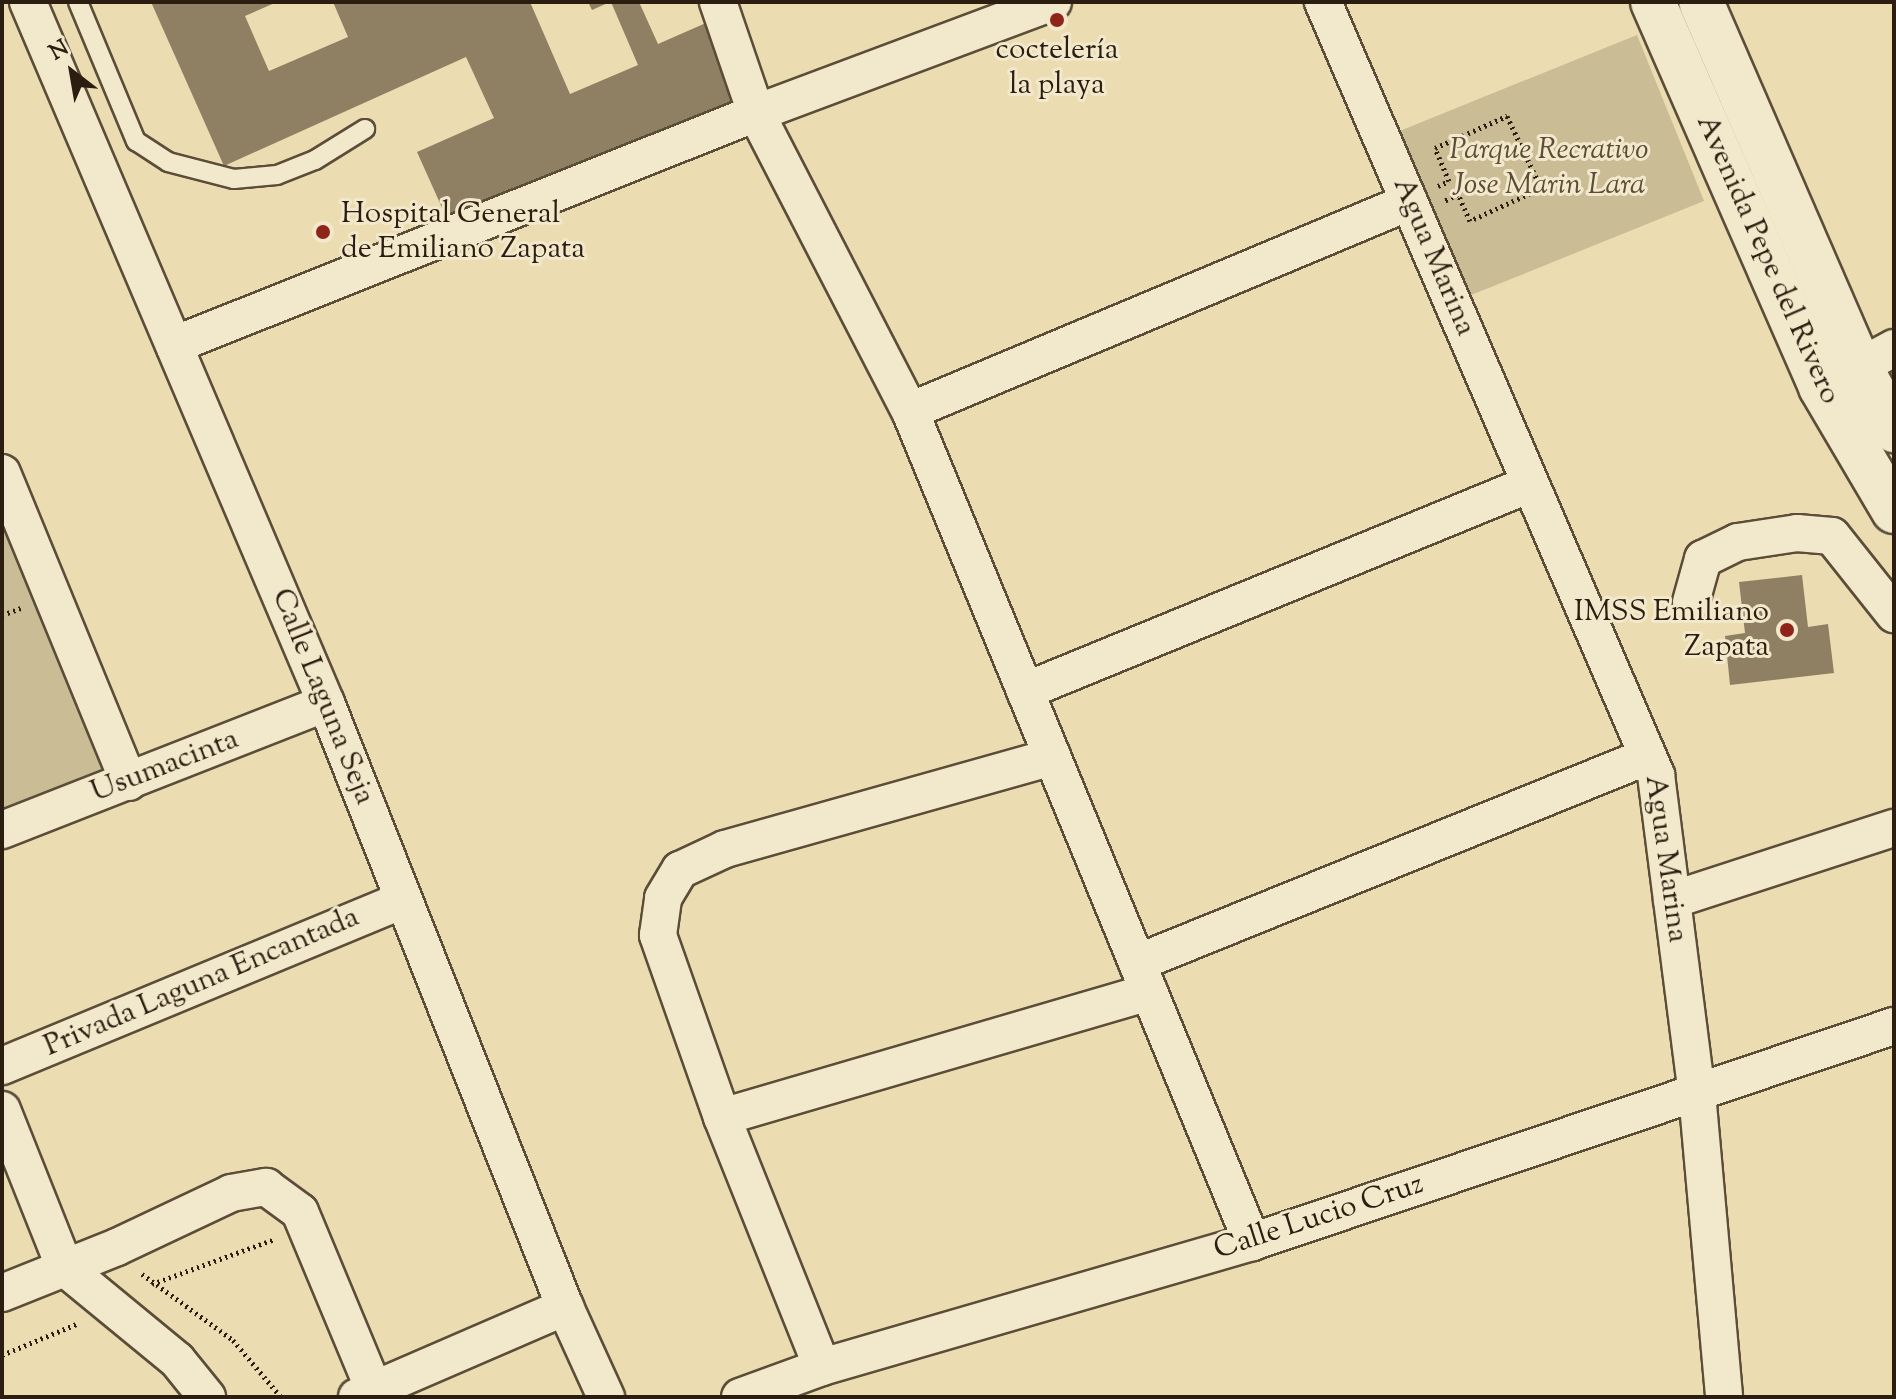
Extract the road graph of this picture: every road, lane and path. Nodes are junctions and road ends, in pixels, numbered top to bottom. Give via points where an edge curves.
1 (28, 2) edge
2 (78, 2) edge
3 (718, 2) edge
4 (1053, 2) edge
5 (1323, 2) edge
6 (1653, 2) edge
7 (1701, 2) edge
8 (756, 113) junction
9 (365, 129) dead end
10 (1411, 205) junction
11 (174, 345) junction
12 (1877, 358) edge
13 (1821, 387) junction
14 (910, 411) junction
15 (1894, 430) edge
16 (2, 473) edge
17 (1530, 484) junction
18 (1894, 511) edge
19 (1691, 602) dead end
20 (1894, 614) edge
21 (1025, 691) junction
22 (326, 703) junction
23 (1648, 756) junction
24 (1052, 757) junction
25 (129, 782) junction
26 (1894, 828) edge
27 (2, 830) edge
28 (403, 900) junction
29 (1672, 900) junction
30 (1143, 977) junction
31 (1894, 1026) edge
32 (2, 1066) edge
33 (1697, 1093) junction
34 (2, 1110) edge
35 (722, 1117) junction
36 (287, 1235) dead end
37 (1252, 1242) junction
38 (65, 1268) junction
39 (2, 1293) edge
40 (565, 1307) junction
41 (92, 1317) dead end
42 (2, 1355) edge
43 (822, 1367) junction
44 (365, 1393) edge
45 (207, 1397) edge
46 (281, 1397) edge
47 (606, 1397) edge
48 (740, 1397) edge
49 (1724, 1397) edge

1 - 11 street, Calle Laguna Seja
2 - 9 lane via 136,141 168,162 234,179 277,175 315,160
3 - 8 street
4 - 8 street
5 - 10 street, Agua Marina
6 - 13 main road, Avenida Pepe del Rivero
7 - 12 main road, Avenida Pepe del Rivero
8 - 11 street
8 - 14 street
10 - 10 path via 1458,194 1470,221 1541,188 1507,116 1435,148 1449,181
10 - 14 street
10 - 17 street, Agua Marina
11 - 22 street, Calle Laguna Seja
12 - 13 street
12 - 15 main road, Avenida Pepe del Rivero
13 - 18 main road, Avenida Pepe del Rivero
14 - 21 street
16 - 25 street
17 - 21 street
17 - 23 street, Agua Marina
19 - 20 street via 1703,559 1738,542 1797,533 1832,536
21 - 24 street
22 - 25 street, Usumacinta
22 - 28 street, Calle Laguna Seja
23 - 29 street, Agua Marina via 1656,775
23 - 30 street
24 - 30 street
24 - 35 street via 725,849 680,870 663,898 658,935
25 - 27 street, Usumacinta
26 - 29 street
28 - 32 street, Privada Laguna Encantada
28 - 40 street, Calle Laguna Seja
29 - 33 street, Agua Marina
30 - 35 street
30 - 37 street
31 - 33 street, Calle Lucio Cruz
33 - 37 street, Calle Lucio Cruz
33 - 49 street, Agua Marina
34 - 38 street
35 - 43 street
36 - 46 path via 152,1284 233,1340
37 - 43 street, Calle Lucio Cruz
38 - 39 street
38 - 44 street via 231,1193 266,1187 300,1212
38 - 45 street via 177,1360
40 - 44 street
40 - 47 street, Calle Laguna Seja
41 - 42 path
43 - 48 street, Calle Lucio Cruz

